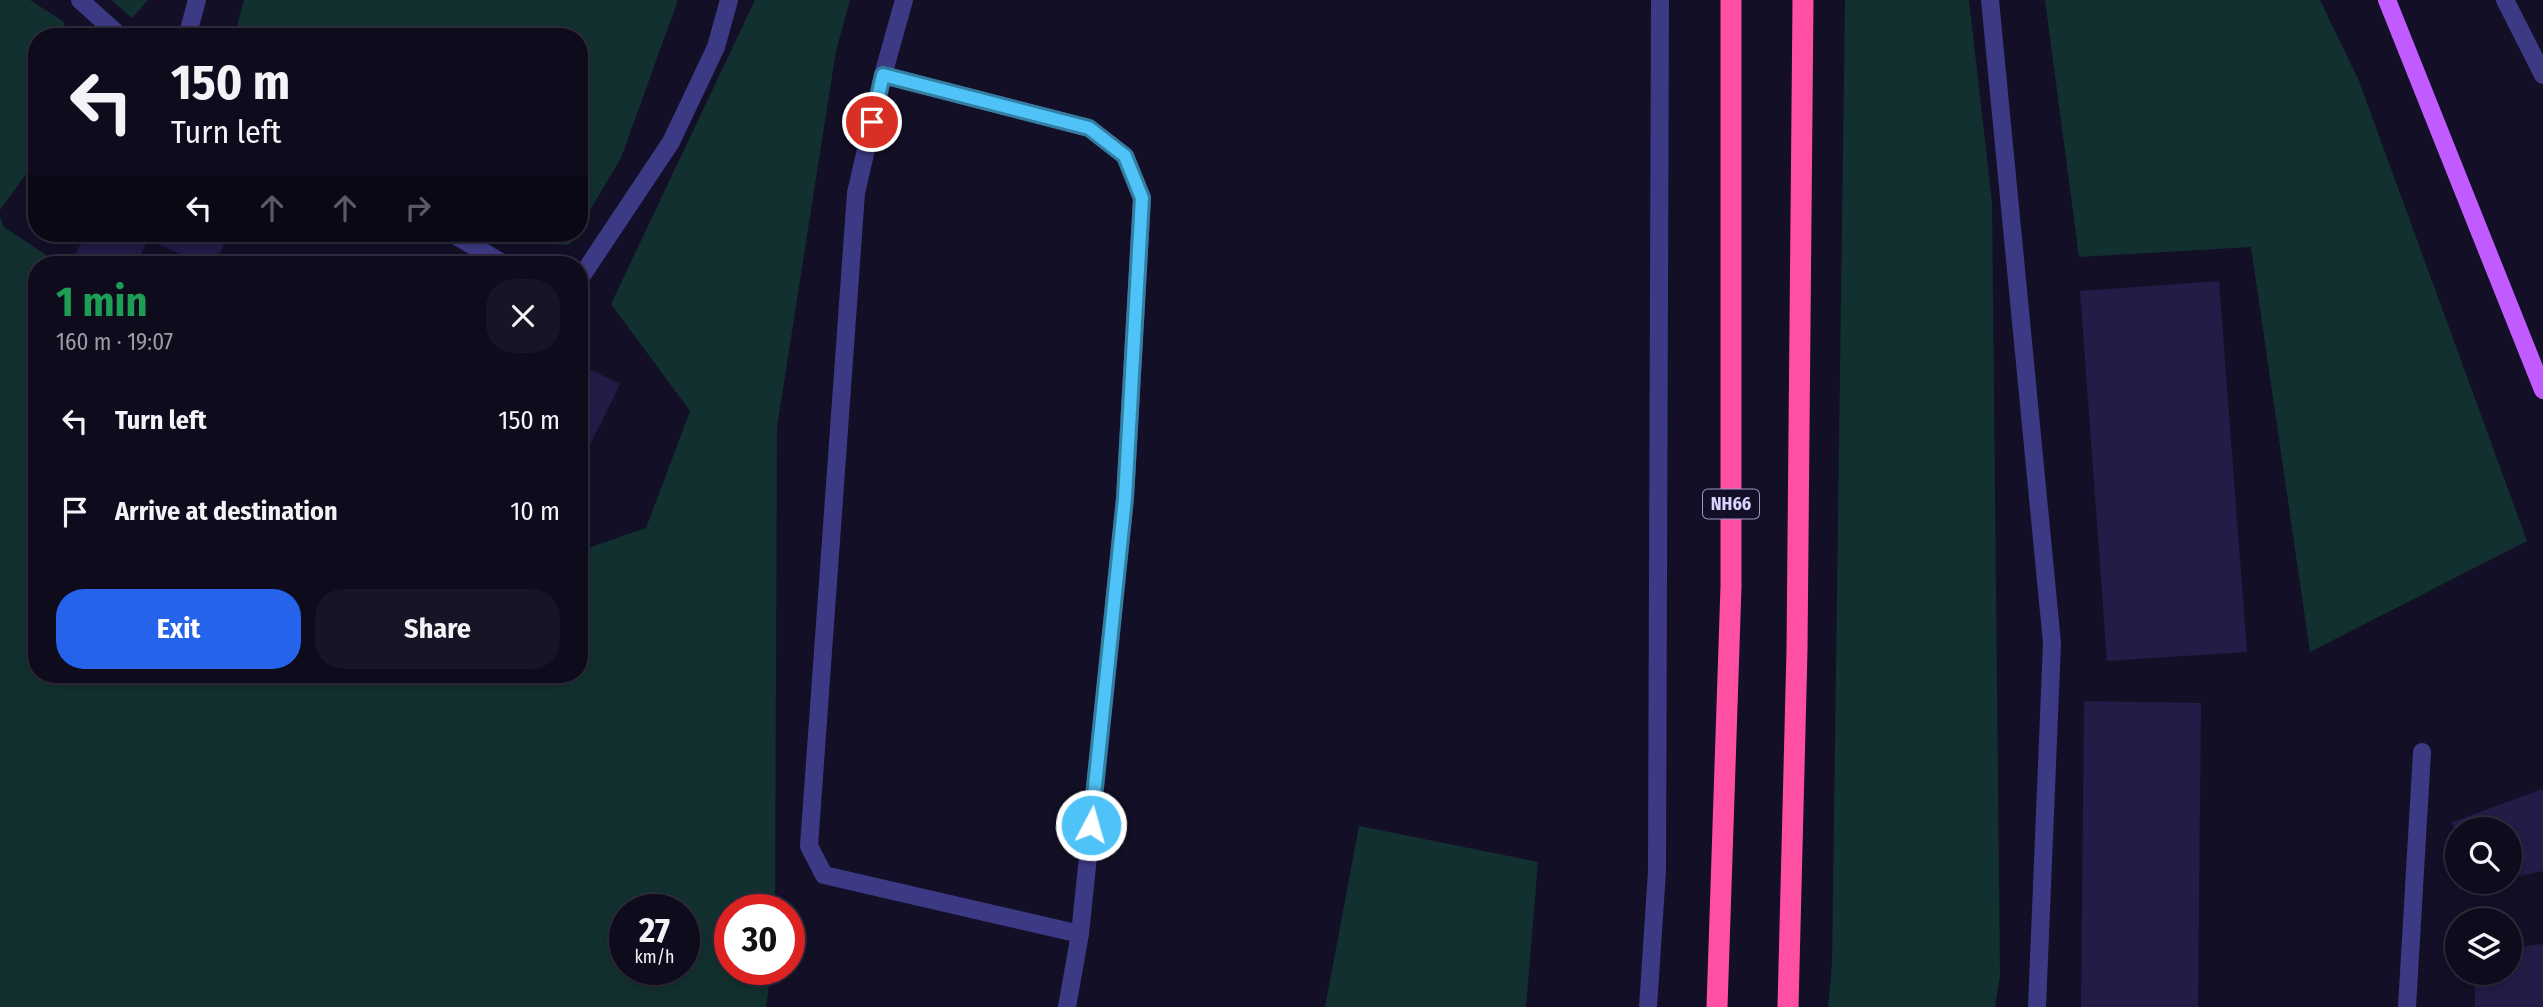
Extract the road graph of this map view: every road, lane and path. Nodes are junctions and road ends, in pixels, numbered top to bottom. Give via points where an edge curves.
1 (80, 0) edge
2 (197, 0) edge
3 (729, 0) edge
4 (904, 0) edge
5 (1660, 0) edge
6 (1731, 0) edge
7 (1803, 0) edge
8 (1990, 0) edge
9 (2387, 0) edge
10 (2505, 0) edge
11 (111, 28) edge
12 (189, 28) edge
13 (883, 75) junction
14 (2543, 75) edge
15 (466, 242) edge
16 (490, 256) edge
17 (588, 267) edge
18 (2543, 390) edge
19 (2422, 752) dead end
20 (1080, 934) junction
21 (1067, 1007) edge
22 (1648, 1007) edge
23 (1717, 1007) edge
24 (1788, 1007) edge
25 (2037, 1007) edge
26 (2407, 1007) edge

1 - 11 street
2 - 12 street
3 - 17 street via 716,47 671,142
4 - 13 street
5 - 22 street via 1657,871
6 - 23 highway, NH66 via 1731,586
7 - 24 highway via 1797,650
8 - 25 street via 2052,643
9 - 18 main road
10 - 14 street
13 - 20 street via 1089,128 1125,156 1142,198 1125,498
13 - 20 street via 856,193 809,846 824,875
15 - 16 street
19 - 26 street
20 - 21 street

